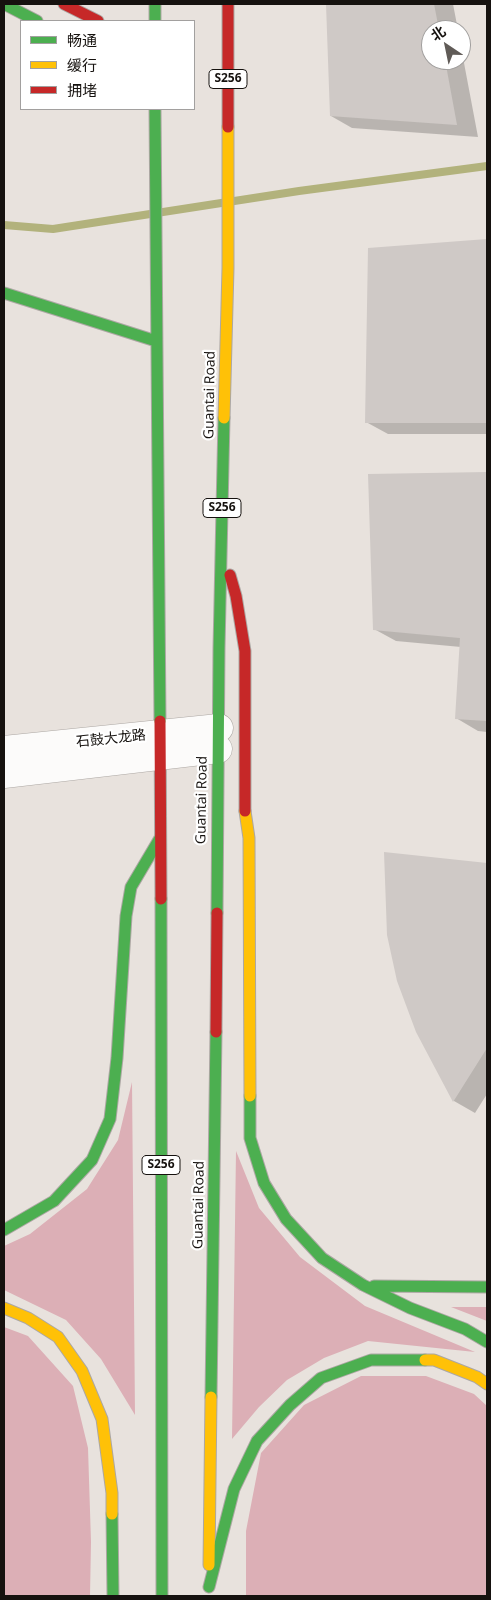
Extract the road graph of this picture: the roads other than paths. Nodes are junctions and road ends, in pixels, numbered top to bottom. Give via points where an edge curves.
1 (4, 4) edge
2 (64, 4) edge
3 (155, 4) edge
4 (228, 4) edge
5 (34, 20) edge
6 (96, 20) edge
7 (155, 20) edge
8 (155, 110) edge
9 (4, 293) edge
10 (156, 341) junction
11 (221, 547) junction
12 (218, 739) junction
13 (160, 745) junction
14 (4, 750) edge
15 (4, 774) edge
16 (161, 837) junction
17 (4, 1230) edge
18 (363, 1285) junction
19 (487, 1287) edge
20 (4, 1308) edge
21 (487, 1342) edge
22 (487, 1384) edge
23 (209, 1592) edge
24 (113, 1596) edge
25 (162, 1596) edge

1 - 5 main road
2 - 6 main road
3 - 7 main road
4 - 11 main road, Guantai Road / S256 via 228,268
8 - 10 main road, S256
9 - 10 main road
10 - 13 main road, S256
11 - 12 main road, Guantai Road / S256
11 - 18 main road via 236,596 245,651 250,1138 264,1183 286,1219 322,1258
12 - 13 street, 石鼓大龙路
12 - 23 main road, Guantai Road / S256
13 - 14 street, 石鼓大龙路
13 - 15 street, 石鼓大龙路
13 - 16 main road, S256
16 - 17 main road via 131,888 110,1119 92,1160 54,1201
16 - 25 main road, S256
18 - 19 main road
18 - 21 main road via 410,1308 465,1329
20 - 24 main road via 28,1318 58,1338 82,1371 102,1419 112,1493
22 - 23 main road via 434,1360 371,1360 321,1378 290,1404 256,1441 234,1489

